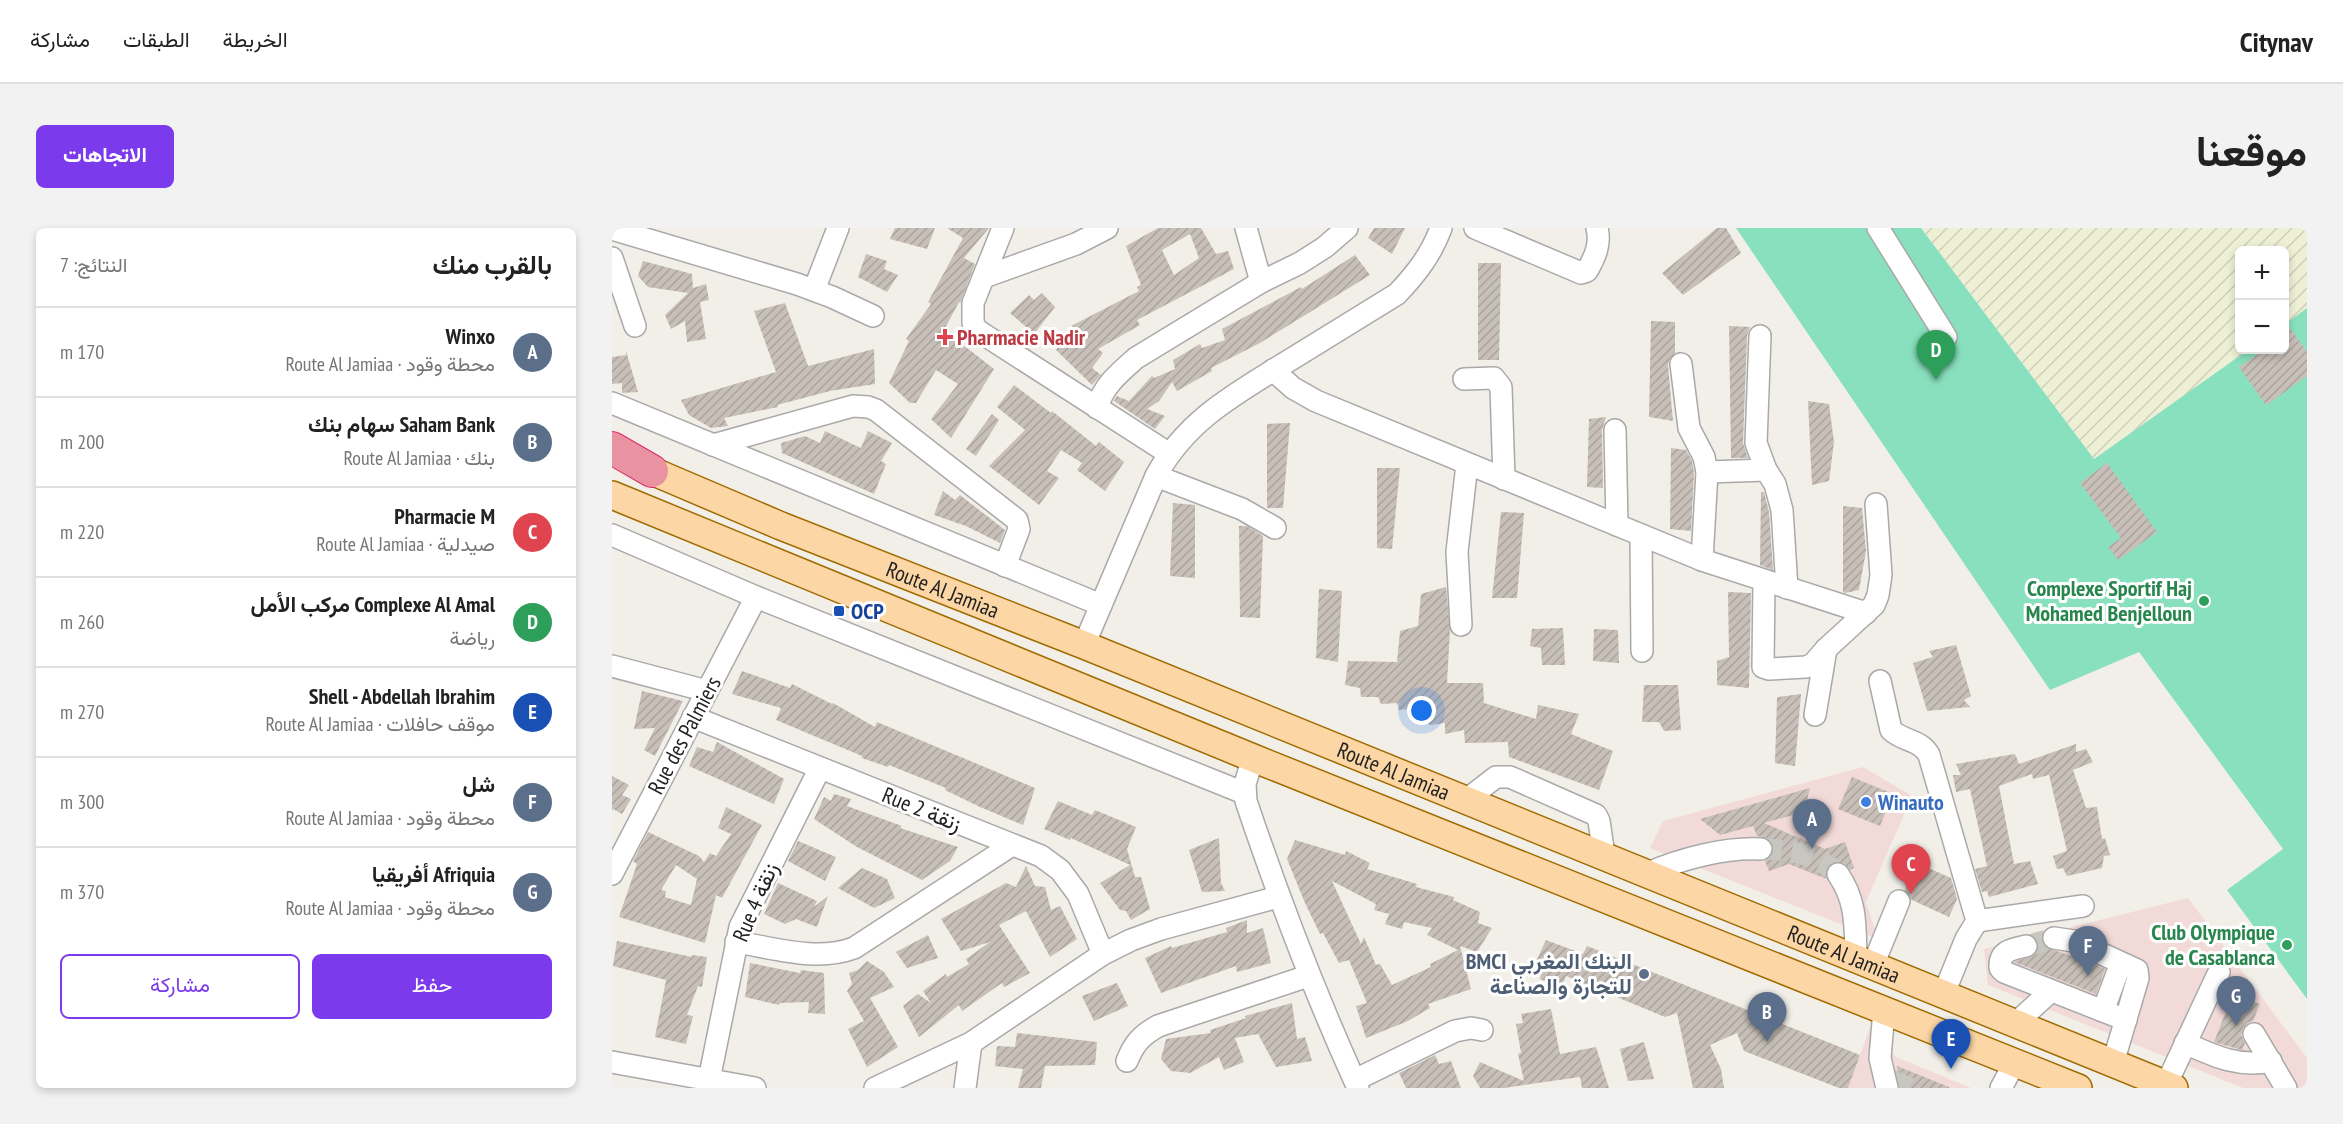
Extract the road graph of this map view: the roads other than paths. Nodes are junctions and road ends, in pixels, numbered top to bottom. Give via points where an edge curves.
1 (838, 228) edge
2 (1003, 228) edge
3 (1107, 228) edge
4 (1246, 228) edge
5 (1347, 228) edge
6 (1441, 228) edge
7 (1475, 228) edge
8 (1597, 228) edge
9 (1878, 228) edge
10 (618, 230) edge
11 (612, 258) edge
12 (984, 277) junction
13 (1261, 282) junction
14 (814, 290) junction
15 (873, 316) dead end
16 (635, 326) dead end
17 (1760, 336) dead end
18 (1946, 337) dead end
19 (1681, 364) dead end
20 (1273, 370) junction
21 (1464, 379) dead end
22 (612, 403) edge
23 (1097, 408) junction
24 (1615, 430) dead end
25 (713, 445) junction
26 (612, 447) edge
27 (1168, 453) junction
28 (612, 457) edge
29 (1467, 464) junction
30 (1766, 470) junction
31 (652, 471) junction
32 (1707, 472) junction
33 (1156, 476) junction
34 (1504, 479) junction
35 (612, 495) edge
36 (1876, 504) dead end
37 (1617, 525) junction
38 (1275, 528) dead end
39 (612, 535) edge
40 (1641, 535) junction
41 (1702, 560) junction
42 (1005, 566) junction
43 (1764, 581) junction
44 (1787, 588) junction
45 (756, 597) junction
46 (1101, 605) junction
47 (1866, 612) junction
48 (1461, 625) dead end
49 (1084, 645) junction
50 (1826, 649) junction
51 (1642, 651) dead end
52 (612, 666) edge
53 (1880, 681) dead end
54 (707, 691) junction
55 (1815, 715) dead end
56 (693, 717) junction
57 (1252, 758) junction
58 (820, 768) junction
59 (1244, 793) junction
60 (1466, 800) junction
61 (1012, 844) junction
62 (1761, 849) tunnel mouth
63 (1604, 855) junction
64 (1648, 873) junction
65 (612, 874) edge
66 (1838, 874) tunnel mouth
67 (1278, 897) junction
68 (1899, 901) dead end
69 (2083, 906) dead end
70 (1977, 921) junction
71 (2054, 938) tunnel mouth
72 (736, 942) junction
73 (2026, 946) tunnel mouth
74 (1103, 954) junction
75 (1865, 961) junction
76 (2121, 963) junction
77 (2219, 972) dead end
78 (1308, 976) junction
79 (2051, 992) junction
80 (1944, 993) junction
81 (1884, 1010) junction
82 (2103, 1011) junction
83 (2126, 1020) junction
84 (2016, 1023) junction
85 (1482, 1030) dead end
86 (2254, 1034) dead end
87 (971, 1043) junction
88 (2185, 1043) junction
89 (1127, 1061) dead end
90 (2271, 1061) junction
91 (612, 1062) edge
92 (2015, 1062) junction
93 (2114, 1063) junction
94 (708, 1080) junction
95 (1887, 1082) edge
96 (1357, 1084) edge
97 (2170, 1086) edge
98 (749, 1087) edge
99 (875, 1088) edge
100 (965, 1088) edge
101 (2001, 1088) edge
102 (2078, 1088) edge
103 (2286, 1088) edge

1 - 14 street
2 - 12 street
3 - 12 street via 1076,244
4 - 13 street
5 - 13 street via 1300,263
6 - 20 street via 1418,272 1397,294
7 - 8 street via 1581,273 1587,271 1595,257 1599,243
9 - 18 street
10 - 14 street
11 - 16 street
12 - 23 street via 973,303 977,330
13 - 23 street via 1136,358 1101,394
14 - 15 street
17 - 30 street via 1756,443
19 - 32 street via 1689,428
20 - 27 street via 1216,406
20 - 29 street via 1305,395
21 - 34 street via 1494,378 1501,387
22 - 25 street
23 - 27 street
24 - 37 street
25 - 42 street
25 - 42 street via 853,406 876,410 1017,520 1019,529
26 - 31 highway
27 - 33 street
28 - 31 highway, Route Al Jamiaa
29 - 34 street
29 - 48 street via 1457,552
30 - 32 street
30 - 44 street via 1782,510
31 - 49 main road, Route Al Jamiaa
32 - 41 street
33 - 38 street via 1242,509
33 - 46 street
34 - 37 street
35 - 57 main road, Route Al Jamiaa
36 - 47 street via 1881,575 1874,605
37 - 40 street
39 - 45 street
40 - 41 street
40 - 51 street
41 - 43 street
42 - 46 street
43 - 44 street
43 - 50 street via 1763,667 1806,668
44 - 47 street
45 - 54 street, Rue des Palmiers
45 - 59 street
46 - 49 street
47 - 50 street
49 - 60 main road, Route Al Jamiaa
50 - 55 street
52 - 54 street
53 - 70 street via 1891,730 1921,744 1929,755
54 - 56 street, Rue des Palmiers
56 - 58 street, Rue 2 زنقة
56 - 65 street, Rue des Palmiers
57 - 59 street
57 - 81 main road, Route Al Jamiaa
58 - 61 street, Rue 2 زنقة
58 - 72 street, Rue 4 زنقة via 745,914
59 - 67 street
60 - 63 main road, Route Al Jamiaa
60 - 63 street via 1496,777 1510,777 1596,815
61 - 72 street via 854,948 820,955
61 - 74 street, Rue 2 زنقة via 1041,856 1060,870 1078,894
62 - 64 street via 1740,849 1675,862
63 - 64 main road, Route Al Jamiaa
64 - 75 main road, Route Al Jamiaa
66 - 75 street via 1853,904
67 - 74 street via 1161,929
67 - 78 street
68 - 75 street
69 - 70 street
70 - 80 street
71 - 76 street via 2074,941
72 - 94 street, Rue 4 زنقة
73 - 79 street via 2006,952 2000,968
74 - 87 street
75 - 80 main road, Route Al Jamiaa
76 - 82 street
76 - 83 street via 2139,974
77 - 88 street
78 - 89 street via 1158,1026 1134,1044
78 - 96 street
79 - 82 street
79 - 84 street
80 - 84 main road, Route Al Jamiaa
81 - 92 main road, Route Al Jamiaa
81 - 95 street via 1880,1058
82 - 83 street
83 - 93 street
84 - 93 main road, Route Al Jamiaa
85 - 96 street via 1455,1031
86 - 90 street
87 - 99 street
87 - 100 street
88 - 90 street via 2226,1061
88 - 97 street
90 - 103 street
91 - 94 street
92 - 101 street
92 - 102 main road, Route Al Jamiaa
93 - 97 main road, Route Al Jamiaa
94 - 98 street

